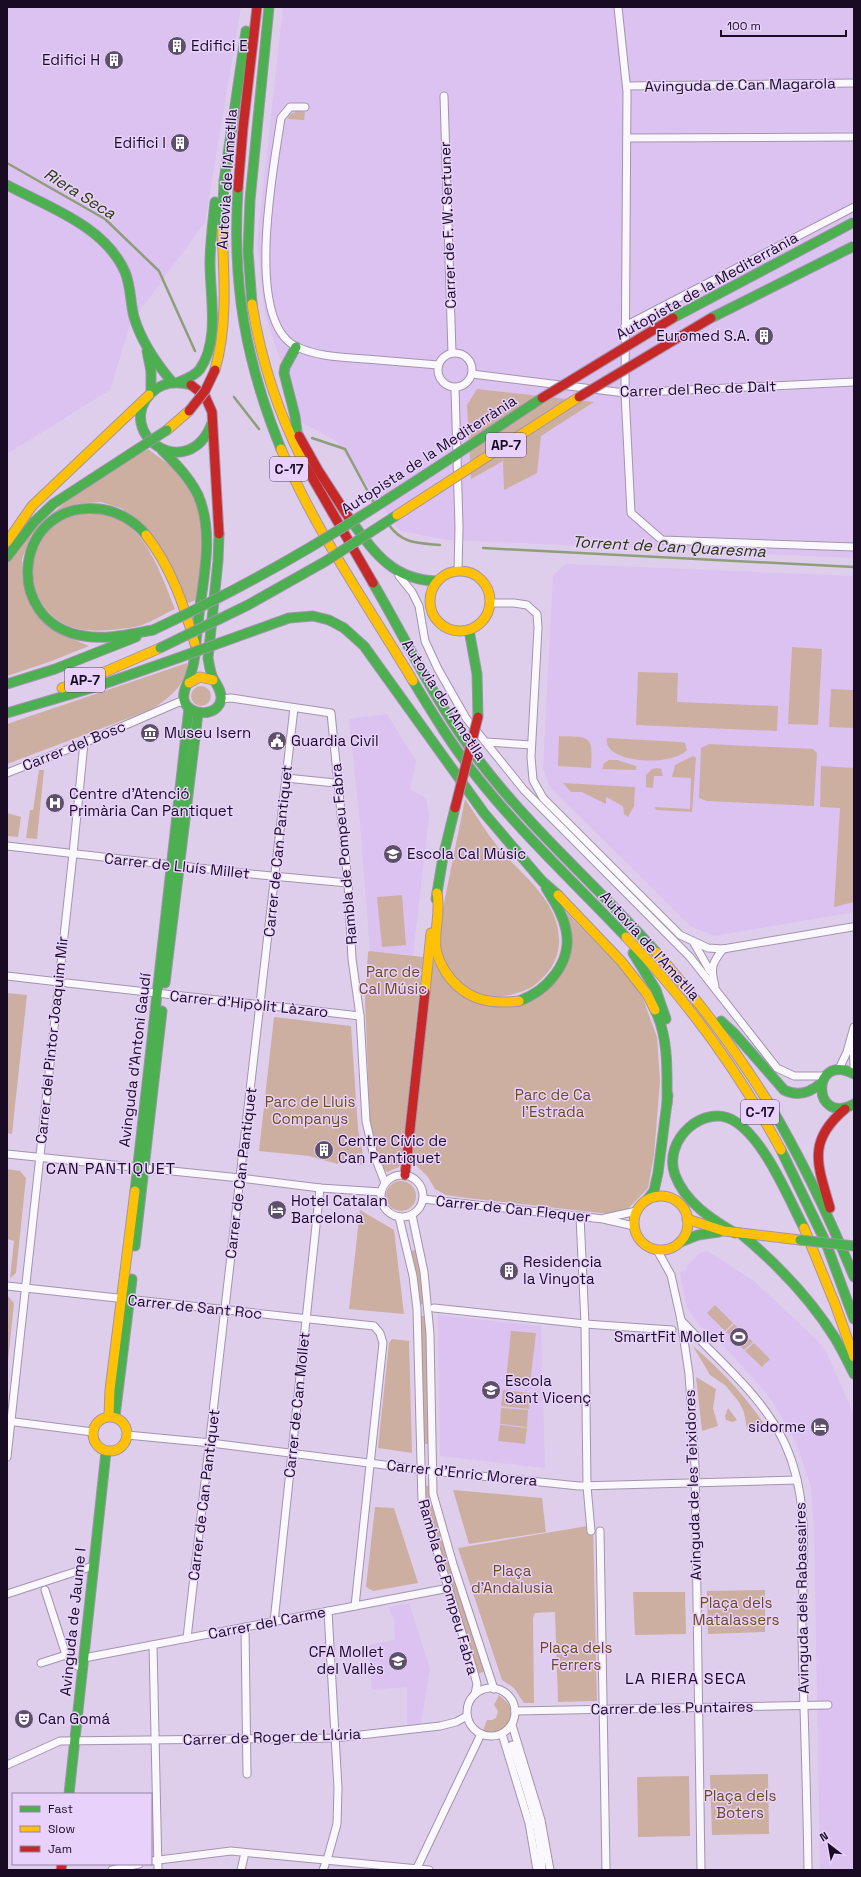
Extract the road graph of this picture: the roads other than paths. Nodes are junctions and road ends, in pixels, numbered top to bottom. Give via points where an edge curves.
1 (249, 7) edge
2 (257, 7) edge
3 (269, 7) edge
4 (618, 7) edge
5 (854, 83) edge
6 (627, 86) junction
7 (444, 96) dead end
8 (305, 107) dead end
9 (854, 137) edge
10 (627, 138) junction
11 (227, 154) junction
12 (7, 185) edge
13 (854, 206) edge
14 (854, 222) edge
15 (854, 246) edge
16 (255, 326) junction
17 (625, 326) junction
18 (143, 339) junction
19 (296, 347) junction
20 (452, 353) junction
21 (438, 365) junction
22 (472, 374) junction
23 (175, 382) junction
24 (854, 382) edge
25 (456, 388) junction
26 (150, 394) junction
27 (624, 394) junction
28 (212, 423) junction
29 (297, 432) junction
30 (162, 450) junction
31 (7, 542) edge
32 (854, 547) edge
33 (7, 557) edge
34 (389, 565) junction
35 (458, 571) junction
36 (438, 581) junction
37 (490, 603) junction
38 (152, 630) junction
39 (469, 630) junction
40 (195, 644) junction
41 (213, 680) junction
42 (189, 683) junction
43 (7, 684) edge
44 (221, 699) junction
45 (187, 705) junction
46 (7, 706) edge
47 (294, 708) junction
48 (7, 713) edge
49 (198, 713) junction
50 (486, 742) junction
51 (84, 743) junction
52 (531, 745) junction
53 (7, 773) edge
54 (286, 778) junction
55 (335, 783) dead end
56 (7, 846) edge
57 (73, 854) junction
58 (175, 866) junction
59 (275, 876) junction
60 (542, 881) junction
61 (348, 883) junction
62 (437, 893) junction
63 (852, 927) dead end
64 (621, 932) junction
65 (694, 943) junction
66 (723, 949) junction
67 (710, 971) junction
68 (7, 976) edge
69 (58, 982) junction
70 (67, 983) dead end
71 (716, 990) junction
72 (160, 994) junction
73 (260, 1005) junction
74 (703, 1006) junction
75 (360, 1016) junction
76 (853, 1029) edge
77 (854, 1067) edge
78 (839, 1069) junction
79 (854, 1074) edge
80 (823, 1080) junction
81 (667, 1104) junction
82 (854, 1104) edge
83 (845, 1108) junction
84 (7, 1154) edge
85 (39, 1158) junction
86 (140, 1168) junction
87 (405, 1175) junction
88 (240, 1178) junction
89 (386, 1183) junction
90 (320, 1188) junction
91 (381, 1192) junction
92 (423, 1199) junction
93 (647, 1200) junction
94 (637, 1211) junction
95 (412, 1215) junction
96 (580, 1216) junction
97 (399, 1217) junction
98 (602, 1219) junction
99 (688, 1219) junction
100 (634, 1226) junction
101 (724, 1231) junction
102 (737, 1233) junction
103 (838, 1236) junction
104 (680, 1242) junction
105 (854, 1246) edge
106 (657, 1250) junction
107 (854, 1277) edge
108 (7, 1286) edge
109 (26, 1288) junction
110 (126, 1299) junction
111 (434, 1308) dead end
112 (225, 1311) junction
113 (854, 1319) edge
114 (306, 1320) junction
115 (681, 1320) junction
116 (585, 1324) junction
117 (672, 1330) dead end
118 (854, 1357) edge
119 (854, 1374) edge
120 (112, 1416) junction
121 (9, 1422) edge
122 (93, 1432) junction
123 (127, 1435) junction
124 (211, 1443) junction
125 (106, 1452) junction
126 (291, 1453) junction
127 (7, 1457) edge
128 (371, 1463) junction
129 (420, 1470) junction
130 (432, 1471) junction
131 (797, 1480) junction
132 (695, 1484) junction
133 (587, 1486) junction
134 (600, 1531) dead end
135 (591, 1532) dead end
136 (93, 1566) junction
137 (449, 1588) junction
138 (45, 1590) dead end
139 (7, 1594) edge
140 (355, 1606) junction
141 (328, 1611) junction
142 (274, 1622) junction
143 (245, 1627) junction
144 (188, 1638) junction
145 (153, 1645) junction
146 (66, 1655) junction
147 (84, 1658) junction
148 (41, 1663) dead end
149 (83, 1668) junction
150 (494, 1689) junction
151 (475, 1694) junction
152 (804, 1705) junction
153 (828, 1705) dead end
154 (698, 1707) junction
155 (603, 1709) junction
156 (515, 1711) junction
157 (467, 1716) junction
158 (512, 1725) junction
159 (481, 1734) junction
160 (502, 1734) junction
161 (334, 1738) junction
162 (155, 1739) junction
163 (246, 1739) junction
164 (75, 1740) junction
165 (512, 1745) dead end
166 (7, 1765) edge
167 (247, 1774) dead end
168 (69, 1793) edge
169 (244, 1857) dead end
170 (154, 1861) edge
171 (135, 1865) edge
172 (325, 1865) edge
173 (115, 1870) edge
174 (158, 1870) edge
175 (241, 1870) edge
176 (416, 1870) edge
177 (429, 1870) edge
178 (537, 1870) edge
179 (542, 1870) edge
180 (550, 1870) edge
181 (606, 1870) edge
182 (701, 1870) edge
183 (808, 1870) edge

1 - 11 main road
2 - 64 main road, Autovia de l'Ametlla / C-17 via 237,203 236,255 242,320 248,352 274,434 292,477 319,525 462,755 500,805
3 - 16 main road, Autovia de l'Ametlla / C-17 via 249,202 249,270
4 - 6 street
5 - 6 street, Avinguda de Can Magarola
6 - 10 street
7 - 20 street, Carrer de F. W. Sertuner
8 - 19 street via 294,105 281,118 266,235 268,302 277,326 286,339
9 - 10 street
10 - 17 street
11 - 23 main road via 217,185 212,228 210,337 200,368 194,375
11 - 33 main road, bridge via 222,219 224,312 220,353 205,391 189,411 167,430 53,504 26,532
12 - 18 main road via 83,226 110,248 124,271 134,317
13 - 17 street
14 - 38 main road, Autopista de la Mediterrània / AP-7, bridge via 700,303 618,350 332,534 260,576
15 - 46 main road, Autopista de la Mediterrània / AP-7, bridge via 710,319 598,385 326,561 248,605 94,677
16 - 29 main road
16 - 74 main road, Autovia de l'Ametlla / C-17 via 276,401 304,464 443,706 475,756 526,816 633,926
17 - 27 street
18 - 23 main road via 163,372
18 - 26 main road via 150,357
19 - 21 street via 321,356
19 - 29 main road via 284,373
20 - 21 street via 446,355
20 - 22 street via 467,358 472,365
21 - 25 street via 441,381
22 - 25 street via 466,384
22 - 27 street, Carrer del Rec de Dalt
23 - 26 main road via 161,385
23 - 28 main road via 195,386 206,397 212,412
24 - 27 street, Carrer del Rec de Dalt
25 - 35 street
26 - 30 main road via 141,413 142,426 147,438
26 - 31 main road via 32,506
27 - 32 street via 631,513 662,540
28 - 30 main road via 204,440 194,448 181,452
28 - 41 main road via 219,533 208,658
29 - 34 main road via 343,508
30 - 40 main road via 190,480 199,498 206,525 206,560
34 - 36 main road via 408,577
34 - 50 street via 412,592 419,606 426,640 438,669 466,718
35 - 36 main road
35 - 37 main road via 473,575 484,584 489,593
36 - 39 main road via 430,597 432,614 448,629 461,632
37 - 39 main road via 487,614 480,624
37 - 52 street via 514,603 526,606 536,614 538,628
38 - 40 main road via 124,635 84,636 62,629 46,617 35,603 28,584 28,564 33,544 46,525 65,512 84,507 119,513 137,525 163,561 182,604
38 - 43 main road, Autopista de la Mediterrània / AP-7 via 62,666
39 - 62 main road, bridge via 477,674 478,717 443,857
40 - 42 main road
41 - 42 main road via 203,676
41 - 44 main road via 221,693
42 - 45 main road via 184,696
44 - 47 street via 231,698
44 - 49 main road via 212,712
45 - 49 main road
45 - 51 street, Carrer del Bosc via 179,702
45 - 58 main road, Avinguda d'Antoni Gaudí
47 - 54 street, Carrer de Can Pantiquet
47 - 61 street, Rambla de Pompeu Fabra via 331,713
48 - 60 main road, bridge via 95,687 288,618 313,616 329,620 344,628 364,646 484,813
49 - 58 main road, Avinguda d'Antoni Gaudí
50 - 52 street
50 - 71 street via 524,790 690,957
51 - 53 street, Carrer del Bosc
51 - 57 street, Carrer del Pintor Joaquim Mir
52 - 65 street via 534,780 543,798 680,935
54 - 55 street
54 - 59 street, Carrer de Can Pantiquet
56 - 57 street, Carrer de Lluís Millet
57 - 58 street, Carrer de Lluís Millet
57 - 69 street, Carrer del Pintor Joaquim Mir
58 - 59 street, Carrer de Lluís Millet
58 - 72 main road, Avinguda d'Antoni Gaudí
59 - 61 street, Carrer de Lluís Millet
59 - 73 street, Carrer de Can Pantiquet
60 - 62 main road via 565,926 566,950 559,971 547,987 523,1001 506,1005 483,1002 463,991 451,980 440,962 435,937 440,908
60 - 81 main road via 585,922 647,994 658,1016 663,1034
61 - 75 street, Rambla de Pompeu Fabra via 352,959
62 - 87 main road
63 - 66 street
64 - 81 main road via 656,990 667,1022 671,1039
64 - 113 main road, Autovia de l'Ametlla / C-17 via 651,963 706,1031 759,1110 805,1196
65 - 66 street via 708,948
65 - 67 street
66 - 67 street
67 - 71 street
68 - 69 street
69 - 85 street, Carrer del Pintor Joaquim Mir
70 - 72 street, Carrer d'Hipòlit Làzaro
71 - 80 street via 777,1068 794,1076
72 - 73 street, Carrer d'Hipòlit Làzaro
72 - 86 main road, Avinguda d'Antoni Gaudí
73 - 75 street, Carrer d'Hipòlit Làzaro
73 - 88 street, Carrer de Can Pantiquet
74 - 80 main road via 734,1033 784,1090 802,1095 814,1090
74 - 103 main road, Autovia de l'Ametlla / C-17 via 782,1124
75 - 89 street, Rambla de Pompeu Fabra via 366,1121 373,1152
76 - 77 street
76 - 78 street
78 - 79 main road
78 - 80 main road via 831,1071
80 - 83 main road via 820,1092 827,1104
81 - 93 main road via 654,1190
82 - 83 main road
83 - 103 main road via 829,1121 819,1140 820,1169
84 - 85 street
85 - 86 street
85 - 109 street, Carrer del Pintor Joaquim Mir
86 - 88 street
86 - 110 main road, Avinguda d'Antoni Gaudí
87 - 89 street via 391,1178
87 - 92 street via 417,1182
88 - 90 street
88 - 112 street, Carrer de Can Pantiquet
89 - 91 street
90 - 91 street
90 - 114 street, Carrer de Can Mollet
91 - 97 street via 381,1201 385,1209
92 - 95 street via 421,1206
92 - 96 street, Carrer de Can Flequer
93 - 94 main road
93 - 99 main road via 659,1196 670,1198 680,1204
94 - 98 street, Carrer de Can Flequer
94 - 100 main road
95 - 97 street
95 - 130 street, Rambla de Pompeu Fabra via 424,1272 430,1334
96 - 98 street, Carrer de Can Flequer
96 - 116 street
97 - 129 street, Rambla de Pompeu Fabra via 414,1276 417,1309
98 - 100 street, Carrer de Can Flequer
99 - 101 main road
99 - 104 main road via 686,1234
100 - 106 main road via 637,1236 643,1243
101 - 102 main road
101 - 104 main road via 698,1235
102 - 105 main road, bridge
102 - 118 main road via 712,1220 700,1209 679,1181 673,1166 673,1147 683,1131 694,1122 706,1118 723,1117 733,1120 742,1125 761,1147 805,1231
102 - 119 main road via 762,1251 813,1307 833,1334
103 - 107 main road, Autovia de l'Ametlla / C-17
104 - 106 main road via 671,1248
106 - 115 street, Avinguda de les Teixidores via 671,1275
108 - 109 street, Carrer de Sant Roc
109 - 110 street, Carrer de Sant Roc
109 - 121 street, Carrer del Pintor Joaquim Mir
110 - 112 street, Carrer de Sant Roc
110 - 120 main road, Avinguda d'Antoni Gaudí
111 - 116 street
112 - 114 street, Carrer de Sant Roc
112 - 124 street, Carrer de Can Pantiquet
114 - 126 street, Carrer de Can Mollet
114 - 128 street, Carrer de Sant Roc via 374,1326 380,1333 383,1343
115 - 131 street, Avinguda dels Rabassaires via 736,1374 758,1401 785,1444
115 - 132 street, Avinguda de les Teixidores via 689,1374
116 - 117 street
116 - 133 street
120 - 122 main road via 99,1421
120 - 123 main road via 125,1426
121 - 122 street
121 - 127 street, Carrer del Pintor Joaquim Mir
122 - 125 main road via 94,1443
123 - 124 street, Carrer d'Enric Morera
123 - 125 main road via 120,1448
124 - 126 street, Carrer d'Enric Morera
124 - 144 street, Carrer de Can Pantiquet
125 - 136 main road, Avinguda de Jaume I
126 - 128 street, Carrer d'Enric Morera
126 - 142 street, Carrer de Can Mollet
128 - 129 street, Carrer d'Enric Morera
128 - 140 street
129 - 130 street, Carrer d'Enric Morera
129 - 137 street, Rambla de Pompeu Fabra via 422,1502
130 - 133 street, Carrer d'Enric Morera
130 - 150 street, Rambla de Pompeu Fabra via 433,1494
131 - 132 street, Carrer d'Enric Morera
131 - 152 street, Avinguda dels Rabassaires via 804,1524
132 - 133 street, Carrer d'Enric Morera
132 - 154 street, Avinguda de les Teixidores
133 - 135 street
134 - 155 street
136 - 139 street
136 - 147 main road, Avinguda de Jaume I
137 - 140 street, Carrer del Carme
137 - 151 street, Rambla de Pompeu Fabra via 473,1669
138 - 146 street
140 - 141 street, Carrer del Carme
141 - 142 street, Carrer del Carme
141 - 161 street
142 - 143 street, Carrer del Carme
143 - 144 street, Carrer del Carme
143 - 163 street
144 - 145 street, Carrer del Carme
145 - 147 street, Carrer del Carme
145 - 162 street
146 - 148 street
146 - 149 street via 72,1664
147 - 149 main road, Avinguda de Jaume I
149 - 164 main road, Avinguda de Jaume I
150 - 151 street
150 - 156 street via 511,1699
151 - 157 street via 469,1702
152 - 153 street, Carrer de les Puntaires
152 - 154 street, Carrer de les Puntaires
152 - 183 street, Avinguda dels Rabassaires
154 - 155 street, Carrer de les Puntaires
154 - 182 street, Avinguda de les Teixidores
155 - 156 street, Carrer de les Puntaires
155 - 181 street
156 - 158 street
157 - 159 street via 472,1726
157 - 161 street, Carrer de Roger de Llúria via 440,1726
158 - 160 street
158 - 180 street via 541,1820
159 - 160 street
159 - 176 street
160 - 178 street via 529,1823
161 - 163 street, Carrer de Roger de Llúria
161 - 172 street via 338,1788 337,1824
162 - 163 street, Carrer de Roger de Llúria
162 - 164 street, Carrer de Roger de Llúria
162 - 170 street
163 - 167 street
164 - 166 street, Carrer de Roger de Llúria via 60,1741
164 - 168 main road, Avinguda de Jaume I
165 - 179 street via 540,1843
169 - 175 street
170 - 172 street via 231,1851
170 - 174 street
171 - 173 street
172 - 176 street
176 - 177 street

